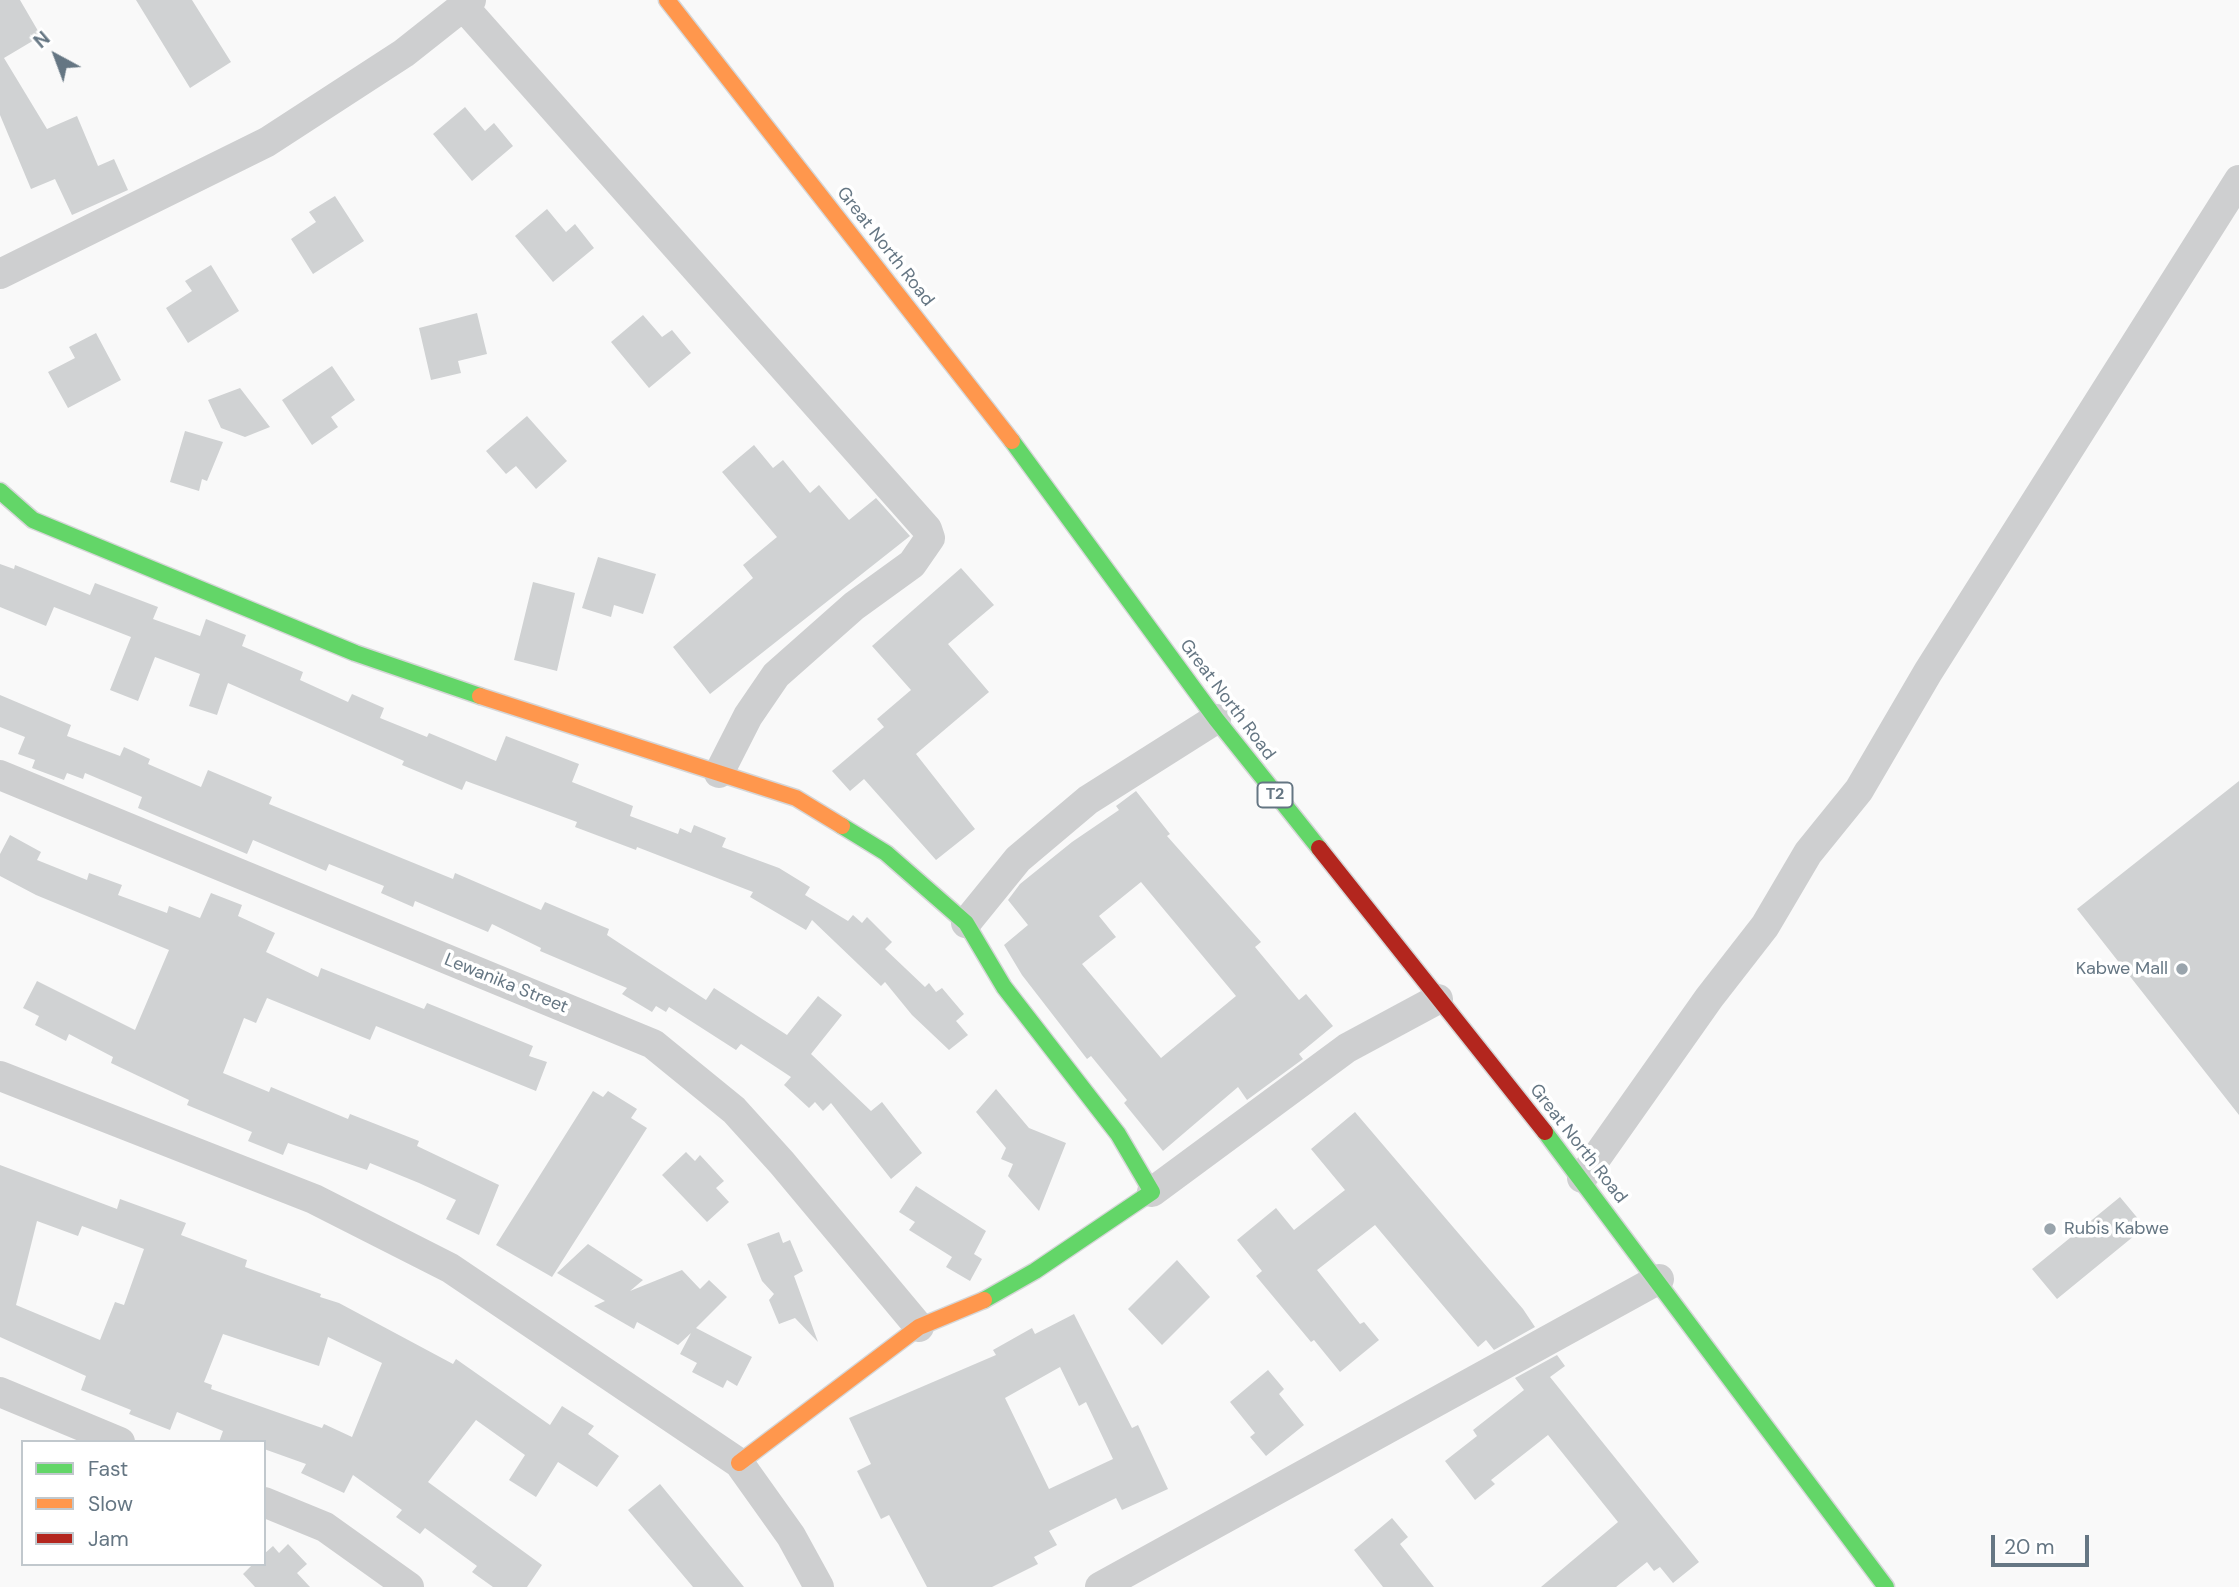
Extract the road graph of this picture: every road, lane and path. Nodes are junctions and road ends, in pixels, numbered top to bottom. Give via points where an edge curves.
1 (667, 0) edge
2 (467, 3) edge
3 (2239, 180) edge
4 (0, 274) edge
5 (0, 491) edge
6 (1216, 719) junction
7 (719, 773) junction
8 (0, 775) edge
9 (966, 923) junction
10 (1438, 999) junction
11 (0, 1076) edge
12 (1582, 1178) junction
13 (1152, 1192) junction
14 (1659, 1279) junction
15 (919, 1327) junction
16 (0, 1392) edge
17 (115, 1440) edge
18 (739, 1463) junction
19 (266, 1503) edge
20 (1879, 1585) edge
21 (409, 1587) edge
22 (819, 1587) edge
23 (1100, 1587) edge

1 - 6 main road, Great North Road / T2 via 1045,483
2 - 4 street via 404,53 267,142
2 - 7 street via 927,529 930,538 912,564 854,606 776,675 748,716
3 - 12 street via 1928,672 1859,790 1808,853 1765,926
5 - 7 main road via 33,520 355,653
6 - 9 street via 1088,800 1018,859
6 - 10 main road, Great North Road / T2
7 - 9 main road via 796,797 886,853
8 - 15 street, Lewanika Street via 653,1044 734,1111
9 - 13 main road via 1004,987 1118,1134
10 - 12 main road, Great North Road / T2
10 - 13 street via 1347,1048
11 - 18 street via 314,1199 450,1268
12 - 14 main road, Great North Road / T2
13 - 15 main road via 1035,1271 971,1307
14 - 20 main road, Great North Road / T2
14 - 23 street
15 - 18 main road
16 - 17 street
18 - 22 street via 791,1536
19 - 21 street via 325,1527

